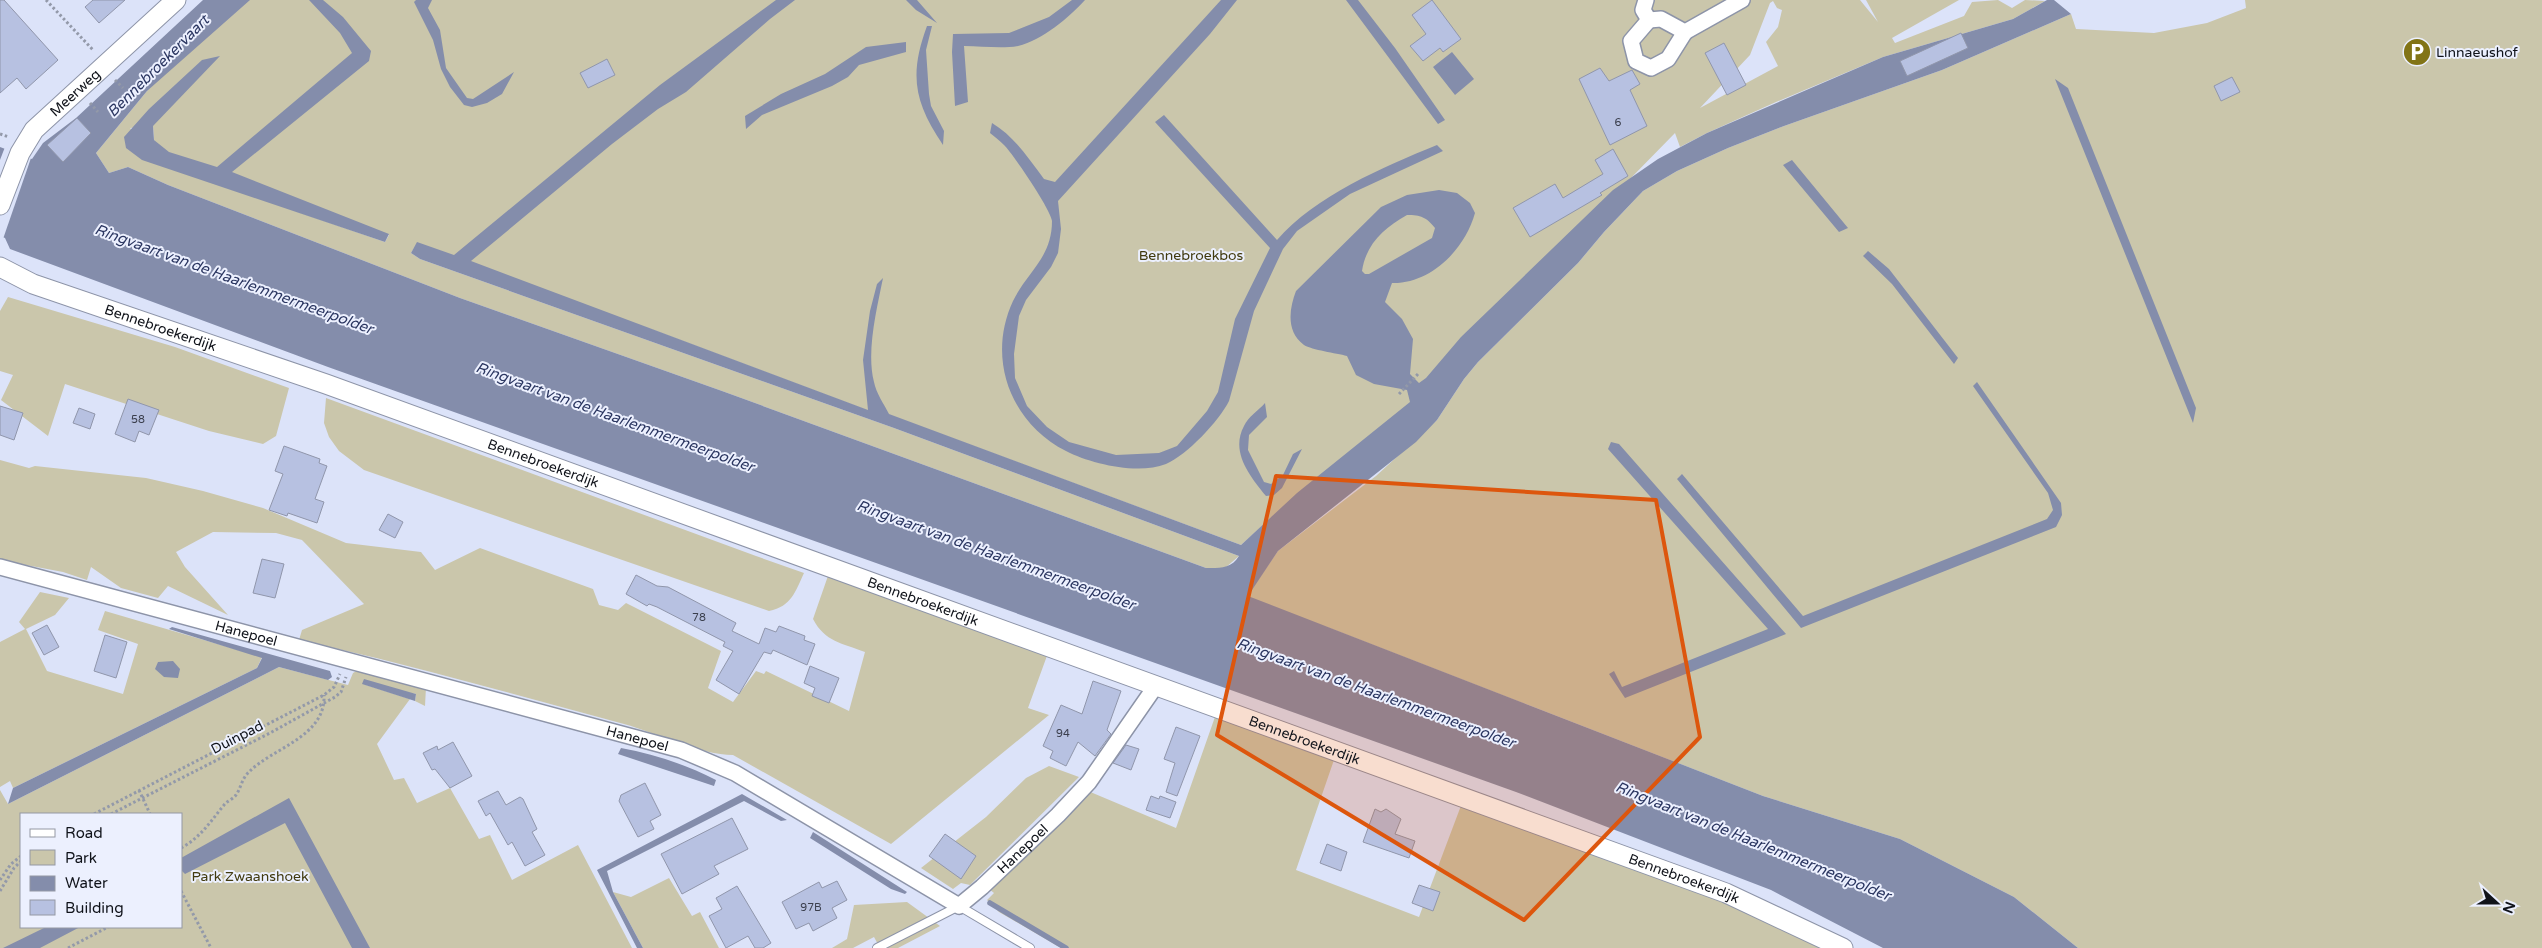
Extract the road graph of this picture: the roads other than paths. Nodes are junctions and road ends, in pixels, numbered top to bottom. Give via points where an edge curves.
1 (176, 0) edge
2 (1646, 0) edge
3 (1742, 0) edge
4 (1648, 20) junction
5 (1685, 32) junction
6 (0, 205) edge
7 (0, 267) edge
8 (0, 567) edge
9 (1155, 687) junction
10 (959, 906) junction
11 (877, 948) edge
12 (1030, 948) edge
13 (1843, 948) edge

1 - 6 street, Meerweg via 15,146
2 - 4 street via 1643,10
3 - 5 street
4 - 5 street via 1662,20
4 - 5 street via 1631,41 1636,61 1651,68 1668,59
7 - 9 street, Bennebroekerdijk via 33,284 326,384
8 - 10 street, Hanepoel via 681,750 735,773
9 - 10 street, Hanepoel via 1089,782 1052,822
9 - 13 street, Bennebroekerdijk via 1726,893
10 - 11 lane
10 - 12 lane

